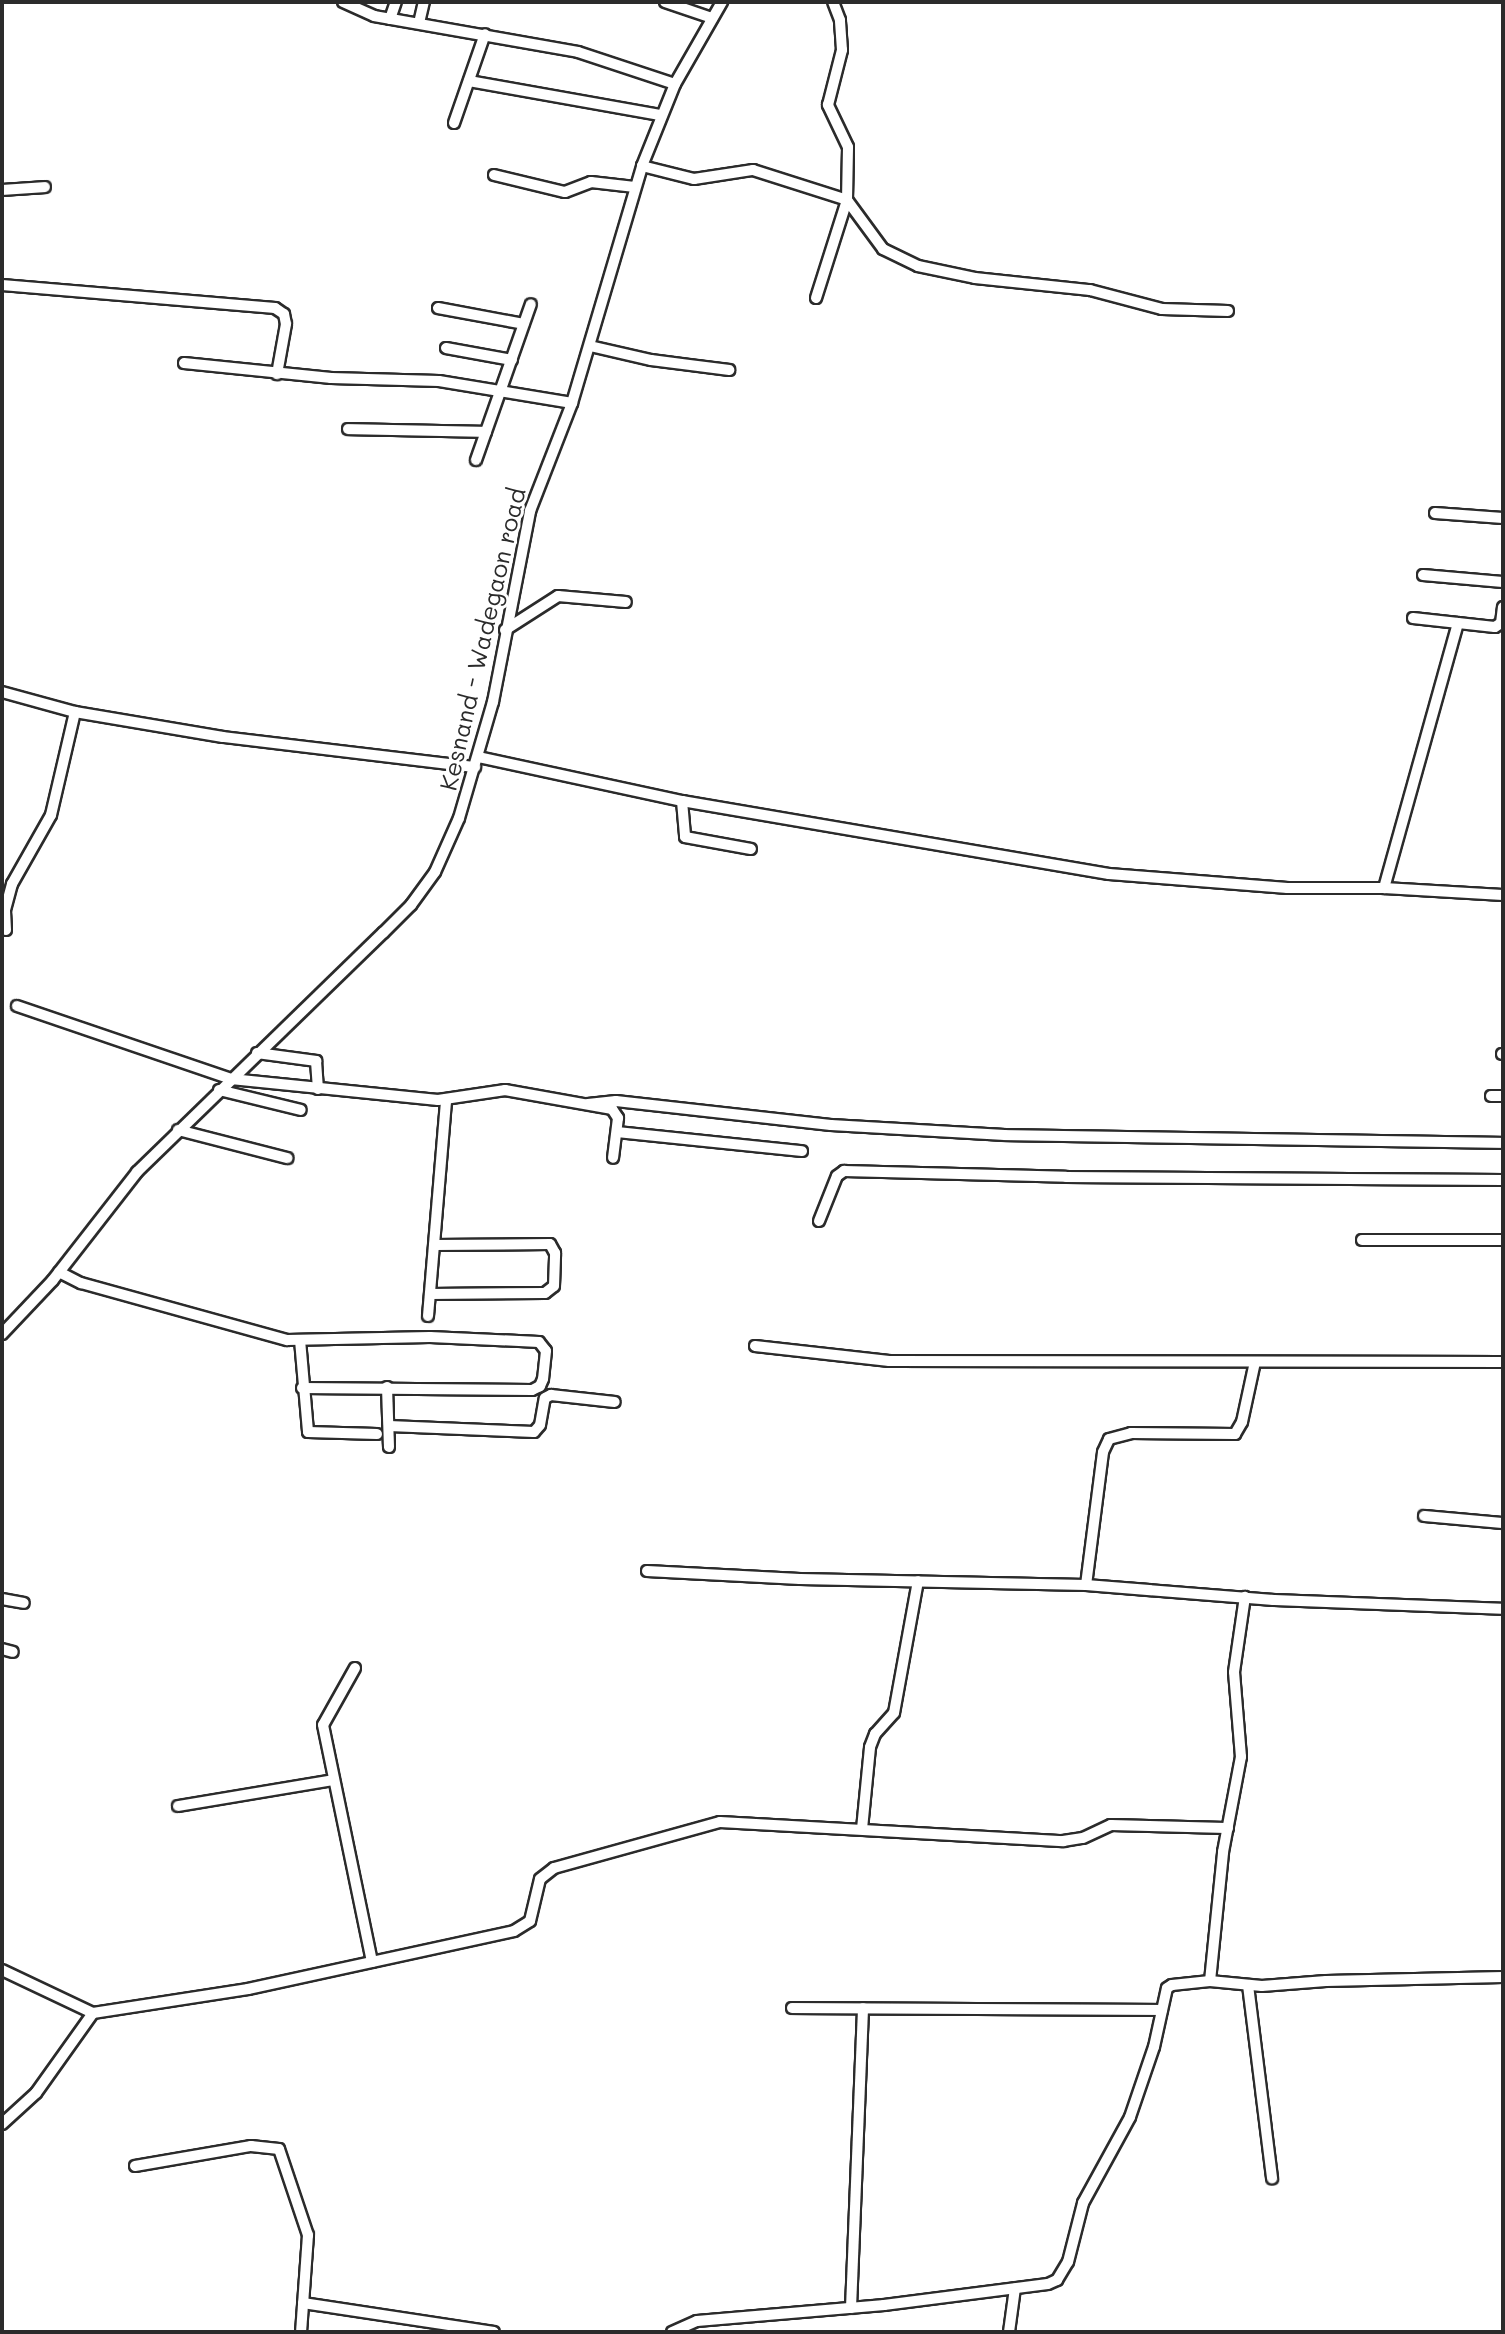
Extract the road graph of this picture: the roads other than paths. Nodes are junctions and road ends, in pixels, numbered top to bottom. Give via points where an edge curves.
1 (343, 2) edge
2 (396, 2) edge
3 (424, 2) edge
4 (665, 2) edge
5 (722, 2) edge
6 (833, 2) edge
7 (712, 18) junction
8 (390, 19) junction
9 (419, 23) junction
10 (485, 34) junction
11 (469, 81) junction
12 (675, 84) junction
13 (660, 115) junction
14 (454, 123) dead end
15 (642, 166) junction
16 (494, 175) dead end
17 (45, 187) dead end
18 (635, 187) junction
19 (2, 190) edge
20 (847, 200) junction
21 (2, 285) edge
22 (816, 298) dead end
23 (531, 304) dead end
24 (438, 308) dead end
25 (1228, 311) dead end
26 (524, 324) junction
27 (590, 346) junction
28 (446, 348) dead end
29 (512, 360) junction
30 (184, 363) dead end
31 (729, 370) dead end
32 (277, 374) junction
33 (501, 390) junction
34 (572, 403) junction
35 (348, 429) dead end
36 (486, 432) junction
37 (476, 460) dead end
38 (1435, 513) dead end
39 (1503, 518) edge
40 (1423, 575) dead end
41 (1503, 582) edge
42 (626, 602) dead end
43 (1503, 607) edge
44 (1413, 618) dead end
45 (1458, 623) junction
46 (505, 630) junction
47 (2, 692) edge
48 (75, 712) junction
49 (476, 762) junction
50 (682, 801) junction
51 (751, 849) dead end
52 (1384, 888) junction
53 (1503, 895) edge
54 (6, 930) dead end
55 (17, 1006) dead end
56 (257, 1053) junction
57 (231, 1079) junction
58 (318, 1089) junction
59 (219, 1090) junction
60 (1491, 1096) dead end
61 (1503, 1096) edge
62 (446, 1100) junction
63 (588, 1104) junction
64 (301, 1110) dead end
65 (178, 1130) junction
66 (617, 1132) junction
67 (1503, 1143) edge
68 (802, 1151) dead end
69 (287, 1158) dead end
70 (613, 1158) dead end
71 (1503, 1180) edge
72 (819, 1221) dead end
73 (1362, 1240) dead end
74 (1503, 1240) edge
75 (434, 1245) junction
76 (59, 1272) junction
77 (430, 1294) junction
78 (428, 1316) dead end
79 (2, 1334) edge
80 (300, 1340) junction
81 (755, 1346) dead end
82 (1255, 1362) junction
83 (1503, 1362) edge
84 (387, 1387) junction
85 (538, 1387) junction
86 (302, 1388) junction
87 (548, 1397) junction
88 (615, 1402) dead end
89 (389, 1426) junction
90 (377, 1434) dead end
91 (389, 1447) dead end
92 (1424, 1516) dead end
93 (1503, 1523) edge
94 (647, 1571) dead end
95 (918, 1581) junction
96 (1086, 1585) junction
97 (1245, 1597) junction
98 (2, 1599) edge
99 (24, 1603) dead end
100 (1503, 1609) edge
101 (355, 1668) dead end
102 (334, 1780) junction
103 (178, 1806) dead end
104 (1228, 1828) junction
105 (862, 1829) junction
106 (372, 1962) junction
107 (2, 1970) edge
108 (1503, 1977) edge
109 (1210, 1981) junction
110 (1248, 1985) junction
111 (792, 2008) dead end
112 (863, 2008) junction
113 (1162, 2010) junction
114 (93, 2013) junction
115 (2, 2124) edge
116 (135, 2166) dead end
117 (1272, 2179) dead end
118 (1015, 2288) junction
119 (303, 2303) junction
120 (851, 2308) junction
121 (301, 2332) edge
122 (494, 2332) edge
123 (672, 2332) edge
124 (1009, 2332) edge

1 - 8 street
2 - 8 street
3 - 9 street
4 - 7 street
5 - 7 street, Kesnand - Wadegaon road
6 - 20 street via 842,50 828,105 848,147
7 - 12 street, Kesnand - Wadegaon road
8 - 9 street
9 - 10 street
10 - 11 street
10 - 12 street via 578,52
11 - 13 street
11 - 14 street
12 - 13 street, Kesnand - Wadegaon road
13 - 15 street, Kesnand - Wadegaon road
15 - 18 street, Kesnand - Wadegaon road
15 - 20 street via 694,179 753,170
16 - 18 street via 565,192 591,182
17 - 19 street
18 - 27 street, Kesnand - Wadegaon road
20 - 22 street
20 - 25 street via 883,249 918,266 975,278 1090,290 1174,311
21 - 32 street via 275,308 284,314 286,324
23 - 26 street
24 - 26 street
26 - 29 street
27 - 31 street
27 - 34 street, Kesnand - Wadegaon road
28 - 29 street
29 - 33 street
30 - 32 street
32 - 33 street via 439,381
33 - 34 street
33 - 36 street
34 - 46 street, Kesnand - Wadegaon road via 530,511
35 - 36 street
36 - 37 street
38 - 39 street
40 - 41 street
42 - 46 street via 558,596
43 - 45 street via 1501,623 1495,627
44 - 45 street
45 - 52 street
46 - 49 street, Kesnand - Wadegaon road
47 - 48 street
48 - 49 street via 223,737
48 - 54 street via 51,815 12,884
49 - 50 street
49 - 56 street, Kesnand - Wadegaon road via 447,848 411,905
50 - 51 street via 685,837
50 - 52 street via 1109,874 1287,888
52 - 53 street
55 - 57 street
56 - 57 street, Kesnand - Wadegaon road
56 - 58 street via 316,1061
57 - 58 street
57 - 59 street, Kesnand - Wadegaon road
58 - 62 street
59 - 64 street
59 - 65 street, Kesnand - Wadegaon road
60 - 61 street
62 - 63 street via 505,1090
62 - 75 street
63 - 66 street via 616,1111
63 - 67 street via 608,1100 831,1125 1005,1135
65 - 69 street
65 - 76 street, Kesnand - Wadegaon road via 137,1172
66 - 68 street
66 - 70 street
71 - 72 street via 844,1171 837,1176
73 - 74 street
75 - 77 street
75 - 77 street via 550,1244 555,1253 554,1286 545,1293
76 - 79 street, Kesnand - Wadegaon road
76 - 80 street via 81,1283
77 - 78 street
80 - 85 street via 430,1337 539,1342 546,1351
80 - 86 street
81 - 82 street via 889,1361
82 - 83 street
82 - 96 street via 1235,1434 1131,1433 1109,1439
84 - 85 street
84 - 86 street
84 - 89 street
85 - 87 street
86 - 90 street via 308,1432
87 - 88 street
87 - 89 street via 534,1432
89 - 91 street
92 - 93 street
94 - 95 street
95 - 96 street
95 - 105 street via 894,1713 870,1747
96 - 97 street
97 - 100 street
97 - 104 street via 1234,1672 1241,1757
98 - 99 street
101 - 102 street via 323,1725
102 - 103 street
102 - 106 street
104 - 105 street via 1111,1825 1063,1841
104 - 109 street
105 - 106 street via 720,1822 554,1868 540,1879 530,1921 514,1931
106 - 114 street via 248,1989
107 - 114 street
108 - 110 street
109 - 110 street
109 - 113 street via 1167,1988
110 - 117 street
111 - 112 street
112 - 113 street
112 - 120 street
113 - 118 street via 1130,2117 1083,2203 1063,2273 1048,2284
114 - 115 street via 36,2093
116 - 119 street via 251,2146 279,2149 306,2222
118 - 120 street
118 - 124 street
119 - 121 street
119 - 122 street
120 - 123 street via 697,2321

